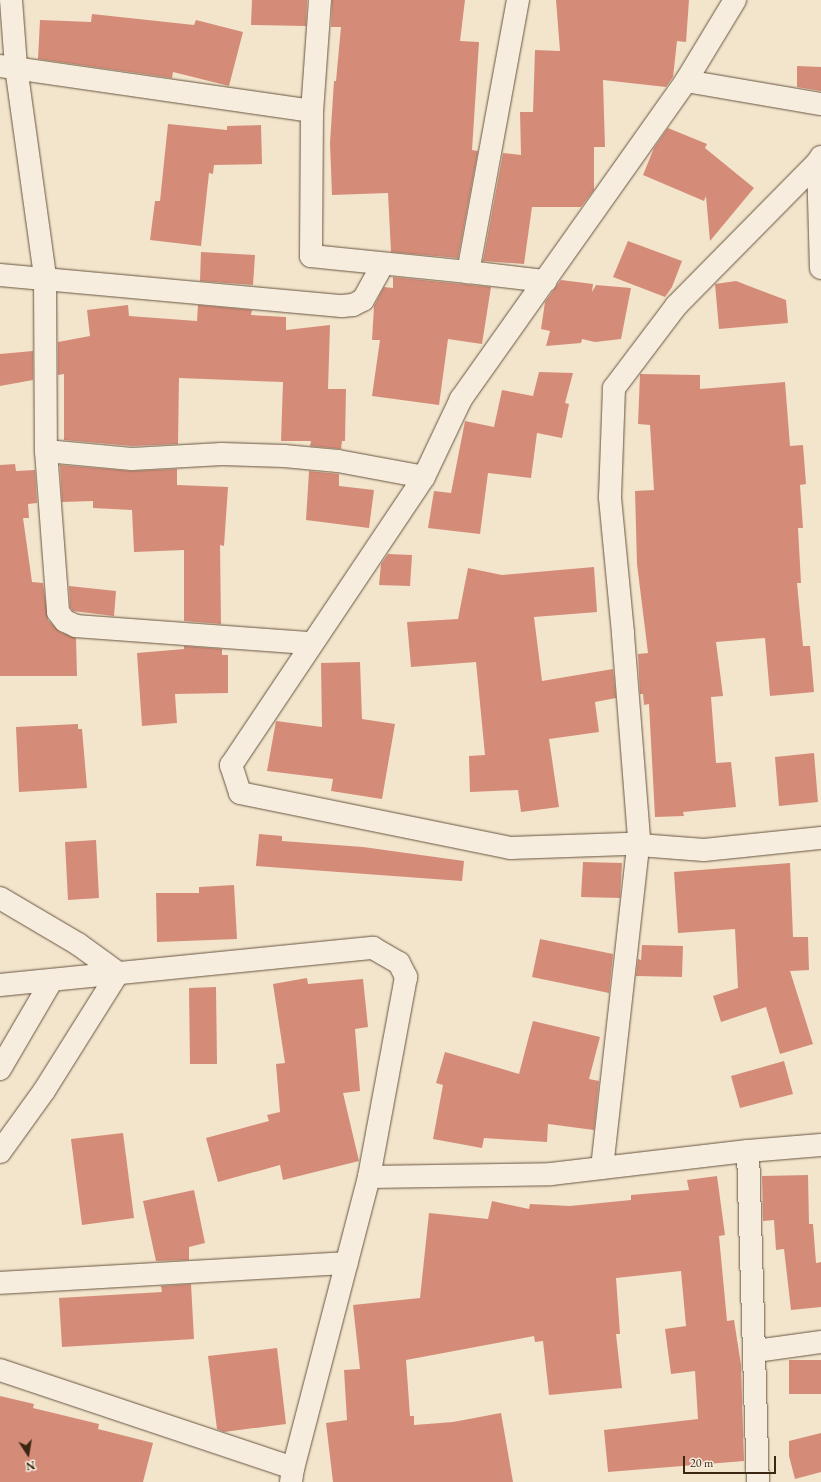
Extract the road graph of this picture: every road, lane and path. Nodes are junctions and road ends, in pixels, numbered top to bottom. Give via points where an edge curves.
1 (12, 0) edge
2 (320, 0) edge
3 (518, 0) edge
4 (735, 0) edge
5 (8, 66) edge
6 (686, 81) junction
7 (821, 104) edge
8 (312, 111) junction
9 (819, 160) edge
10 (383, 264) junction
11 (821, 268) edge
12 (468, 272) junction
13 (0, 275) edge
14 (45, 277) junction
15 (546, 281) junction
16 (46, 450) junction
17 (424, 477) junction
18 (310, 643) junction
19 (821, 838) edge
20 (638, 846) junction
21 (0, 898) edge
22 (118, 973) junction
23 (52, 980) junction
24 (0, 985) edge
25 (0, 1069) edge
26 (821, 1145) edge
27 (2, 1146) edge
28 (748, 1151) junction
29 (602, 1168) junction
30 (369, 1177) junction
31 (346, 1263) junction
32 (0, 1283) edge
33 (821, 1342) edge
34 (756, 1351) junction
35 (0, 1370) edge
36 (292, 1475) edge
37 (758, 1482) edge

1 - 5 street
2 - 8 street
3 - 12 street
4 - 6 street
5 - 8 street
5 - 14 street
6 - 7 street
6 - 15 street
8 - 10 street via 311,256
9 - 11 street
9 - 20 street via 676,306 614,388 610,497 623,633
10 - 12 street
10 - 14 street via 363,300 353,305 342,306
12 - 15 street
13 - 14 street
14 - 16 street
15 - 17 street via 461,399
16 - 17 street via 132,459 222,454 284,456 338,461
16 - 18 street via 55,596 58,612 65,622 76,626
17 - 18 street
18 - 20 street via 231,765 240,793 510,848 567,845
19 - 20 street via 704,850
20 - 29 street
21 - 22 street via 78,944
22 - 23 street
22 - 27 street via 48,1085
22 - 30 street via 373,948 399,962 406,977
23 - 24 street
23 - 25 street
26 - 28 street
28 - 29 street
28 - 34 street
29 - 30 street via 551,1174
30 - 31 street
31 - 32 street
31 - 36 street
33 - 34 street
34 - 37 street
35 - 36 street

